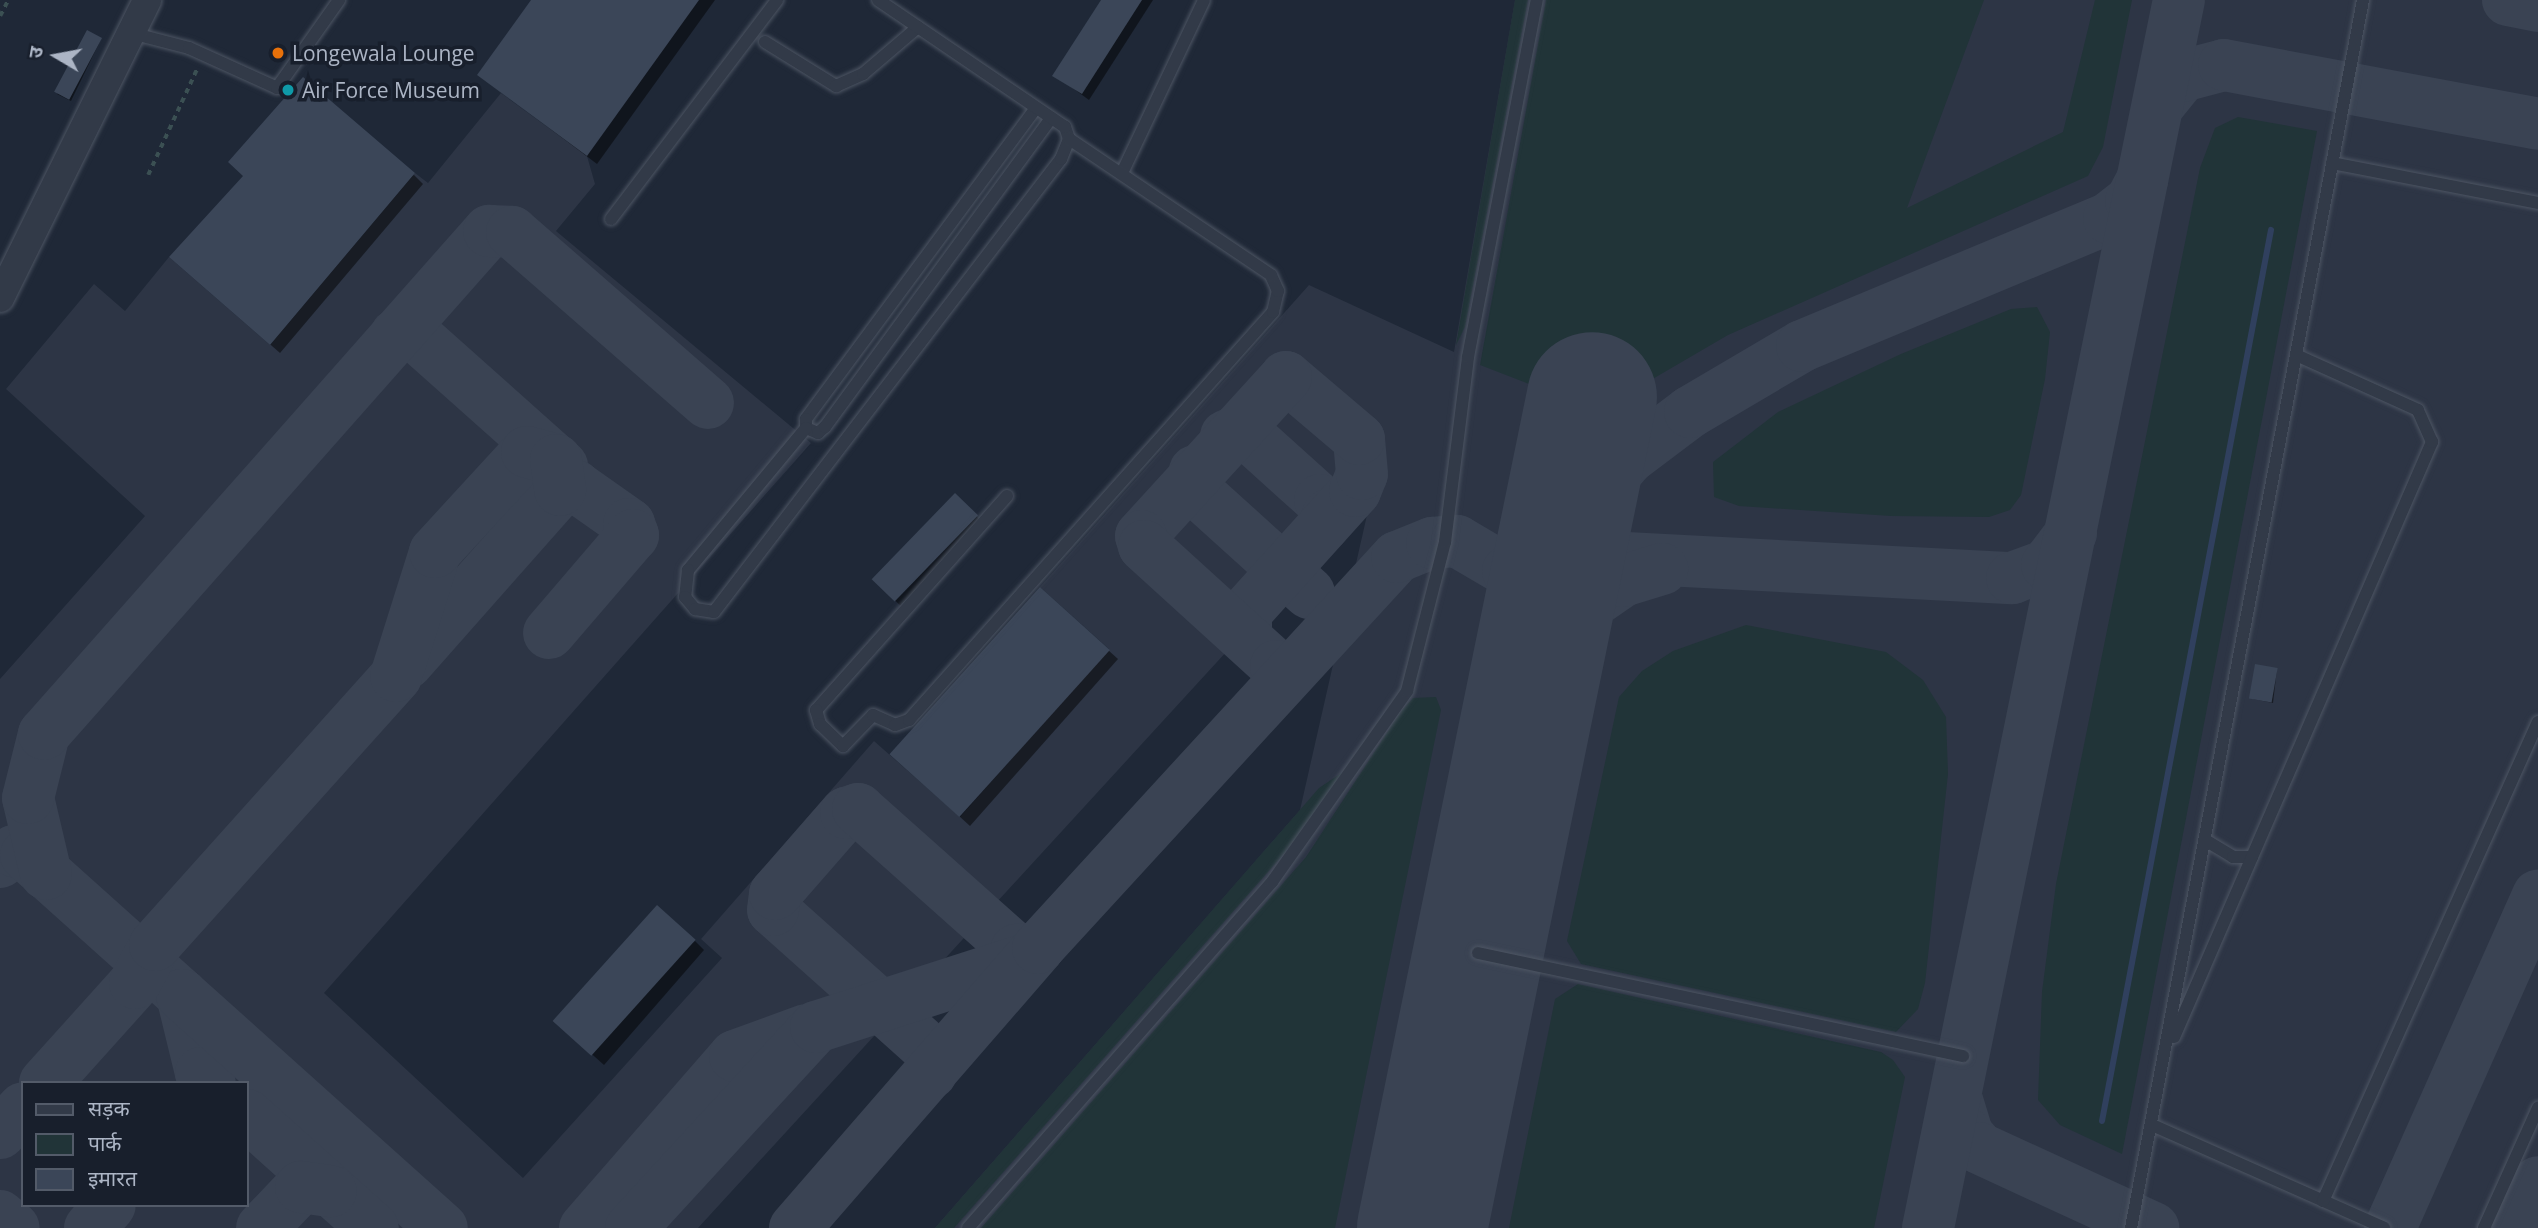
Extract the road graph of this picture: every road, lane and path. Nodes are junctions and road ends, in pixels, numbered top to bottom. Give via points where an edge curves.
1 (8, 0) edge
2 (147, 0) edge
3 (339, 0) edge
4 (777, 0) edge
5 (878, 0) edge
6 (1204, 0) edge
7 (1537, 0) edge
8 (2363, 0) edge
9 (0, 16) edge
10 (918, 27) junction
11 (131, 33) junction
12 (765, 42) dead end
13 (204, 55) junction
14 (1036, 108) junction
15 (1051, 118) junction
16 (1069, 139) junction
17 (2332, 163) junction
18 (1122, 173) junction
19 (148, 175) dead end
20 (2538, 203) edge
21 (611, 219) dead end
22 (0, 298) edge
23 (2296, 355) junction
24 (806, 428) junction
25 (1007, 496) dead end
26 (2538, 722) edge
27 (2205, 840) junction
28 (2252, 857) junction
29 (1478, 953) dead end
30 (1963, 1056) dead end
31 (2165, 1057) junction
32 (2538, 1108) edge
33 (2152, 1125) junction
34 (2323, 1201) junction
35 (968, 1228) edge
36 (2131, 1228) edge
37 (2384, 1228) edge
38 (2484, 1228) edge

1 - 9 path
2 - 11 street
3 - 13 lane via 277,88
4 - 21 lane
5 - 10 lane
6 - 18 lane
7 - 35 lane via 1468,357 1445,542 1406,691 1340,795 1272,882
8 - 17 lane
10 - 12 lane via 863,74 836,86
10 - 14 lane
11 - 13 lane
11 - 22 street
13 - 19 path
14 - 15 lane
14 - 24 lane via 806,419
15 - 16 lane
15 - 24 lane via 825,427 818,433
16 - 18 lane
16 - 24 lane via 1061,159 714,612 695,609 685,597 688,570
17 - 20 lane
17 - 23 lane
18 - 25 lane via 1271,275 1278,291 1273,312 909,720 895,725 873,715 843,746 820,724 816,710
23 - 27 lane
23 - 28 lane via 2418,410 2432,442
26 - 34 lane
27 - 28 lane via 2233,857
27 - 31 lane
28 - 31 lane
29 - 30 lane
31 - 33 lane
32 - 38 lane
33 - 34 lane
33 - 36 lane
34 - 37 lane

